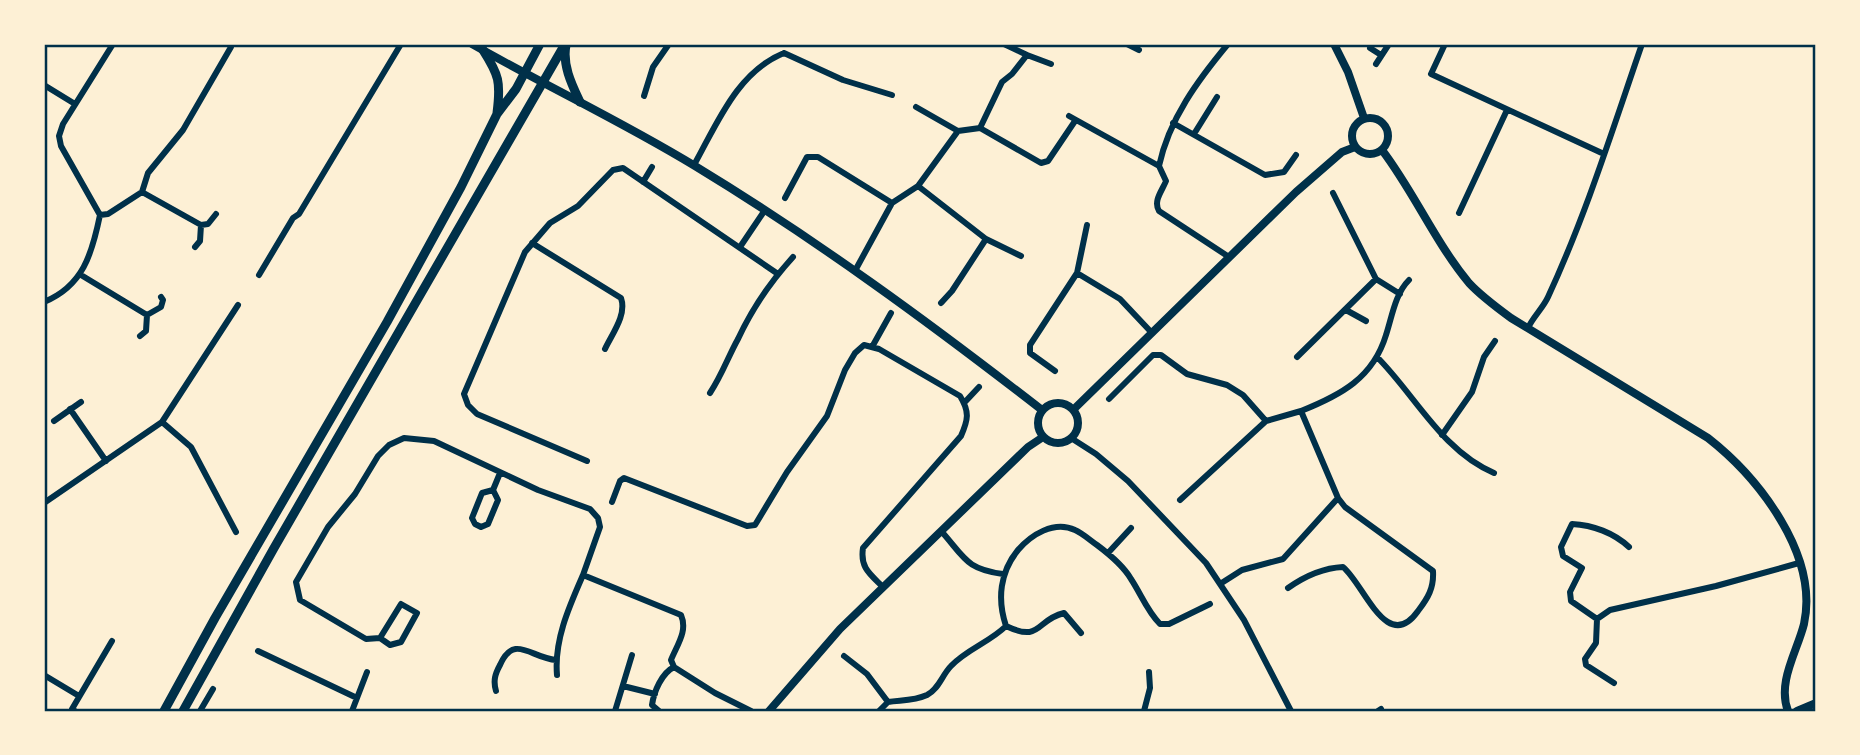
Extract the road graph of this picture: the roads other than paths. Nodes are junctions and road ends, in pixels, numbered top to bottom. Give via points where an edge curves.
1 (113, 44) edge
2 (231, 44) edge
3 (401, 44) edge
4 (472, 44) edge
5 (540, 44) edge
6 (566, 44) edge
7 (669, 44) edge
8 (786, 44) edge
9 (1004, 44) edge
10 (1126, 44) edge
11 (1228, 44) edge
12 (1334, 44) edge
13 (1389, 44) edge
14 (1445, 44) edge
15 (1643, 44) edge
16 (1370, 48) dead end
17 (483, 50) junction
18 (1139, 50) dead end
19 (784, 52) junction
20 (1027, 55) junction
21 (1381, 55) junction
22 (1051, 64) dead end
23 (1376, 64) dead end
24 (525, 72) junction
25 (542, 81) junction
26 (44, 85) edge
27 (892, 95) dead end
28 (644, 96) dead end
29 (1217, 97) dead end
30 (580, 102) junction
31 (75, 104) junction
32 (916, 107) dead end
33 (1507, 110) junction
34 (497, 114) junction
35 (1069, 116) dead end
36 (1364, 118) junction
37 (1075, 121) junction
38 (1173, 123) junction
39 (980, 128) junction
40 (958, 131) junction
41 (1194, 134) junction
42 (1355, 147) junction
43 (1382, 150) junction
44 (1604, 154) junction
45 (1296, 155) dead end
46 (694, 166) junction
47 (1159, 166) junction
48 (652, 167) dead end
49 (643, 182) junction
50 (918, 186) junction
51 (142, 192) junction
52 (1334, 193) dead end
53 (785, 198) dead end
54 (892, 204) junction
55 (765, 210) junction
56 (1459, 212) dead end
57 (216, 214) dead end
58 (100, 215) junction
59 (201, 225) junction
60 (1087, 225) dead end
61 (986, 239) junction
62 (532, 243) junction
63 (195, 247) dead end
64 (740, 247) junction
65 (1021, 256) dead end
66 (793, 257) dead end
67 (1229, 257) junction
68 (856, 270) junction
69 (1077, 273) junction
70 (778, 274) junction
71 (81, 275) junction
72 (259, 275) dead end
73 (1377, 279) junction
74 (1409, 280) dead end
75 (1400, 294) junction
76 (161, 297) dead end
77 (44, 302) edge
78 (941, 303) dead end
79 (238, 305) dead end
80 (1346, 310) junction
81 (891, 313) dead end
82 (147, 315) junction
83 (1366, 321) dead end
84 (1528, 328) junction
85 (1152, 333) junction
86 (140, 336) dead end
87 (1495, 341) dead end
88 (872, 347) junction
89 (605, 349) dead end
90 (1297, 357) dead end
91 (1377, 357) junction
92 (1055, 371) dead end
93 (979, 387) dead end
94 (710, 393) dead end
95 (1109, 399) dead end
96 (81, 402) dead end
97 (964, 403) junction
98 (70, 410) junction
99 (1042, 410) junction
100 (1073, 410) junction
101 (1301, 411) junction
102 (54, 421) dead end
103 (1266, 421) junction
104 (162, 422) junction
105 (1443, 435) junction
106 (1043, 437) junction
107 (1071, 438) junction
108 (106, 461) junction
109 (587, 461) dead end
110 (1494, 472) dead end
111 (499, 473) junction
112 (493, 490) junction
113 (1338, 498) junction
114 (1180, 500) dead end
115 (612, 502) dead end
116 (44, 503) edge
117 (1131, 528) dead end
118 (236, 532) dead end
119 (942, 532) junction
120 (1629, 547) dead end
121 (1108, 553) junction
122 (1800, 563) junction
123 (1003, 574) junction
124 (583, 575) junction
125 (1220, 584) junction
126 (883, 587) junction
127 (1287, 589) dead end
128 (1210, 604) dead end
129 (1597, 620) junction
130 (1006, 626) junction
131 (1081, 633) dead end
132 (380, 638) junction
133 (112, 641) dead end
134 (258, 650) dead end
135 (632, 655) dead end
136 (844, 656) dead end
137 (556, 660) junction
138 (674, 667) junction
139 (367, 672) dead end
140 (1149, 672) dead end
141 (44, 675) edge
142 (557, 675) dead end
143 (1614, 683) dead end
144 (623, 686) junction
145 (213, 689) dead end
146 (496, 691) dead end
147 (655, 694) junction
148 (79, 696) junction
149 (357, 698) junction
150 (888, 702) junction
151 (1816, 703) edge
152 (75, 711) edge
153 (164, 711) edge
154 (183, 711) edge
155 (200, 711) edge
156 (352, 711) edge
157 (615, 711) edge
158 (659, 711) edge
159 (751, 711) edge
160 (769, 711) edge
161 (879, 711) edge
162 (1144, 711) edge
163 (1292, 711) edge
164 (1788, 711) edge
165 (1797, 711) edge

1 - 31 street
2 - 51 street via 183,130 148,173
3 - 72 street
4 - 17 street
5 - 24 main road
6 - 25 main road
6 - 30 main road via 570,80
7 - 28 street via 653,67
8 - 19 street
9 - 20 street
10 - 18 street
11 - 38 street via 1204,72
12 - 36 street
13 - 21 street
14 - 33 street via 1431,74
15 - 44 street
16 - 21 street
17 - 24 street
17 - 34 main road via 499,74
19 - 27 street via 843,80
19 - 46 street via 761,65 736,92
20 - 22 street
20 - 39 street via 1002,82
21 - 23 street
24 - 25 street
24 - 34 main road
25 - 30 street
25 - 154 main road
26 - 31 street
29 - 41 street
30 - 46 street
31 - 58 street via 59,136 61,146
32 - 40 street
33 - 44 street
33 - 56 street
34 - 153 main road via 387,322
35 - 37 street
36 - 42 street via 1352,131
36 - 43 street via 1377,119 1386,128 1388,140
37 - 39 street via 1048,161 1041,163
37 - 47 street
38 - 41 street
38 - 47 street
39 - 40 street
40 - 50 street
41 - 45 street via 1265,175 1284,172
42 - 43 street via 1370,155
42 - 67 street via 1320,170
43 - 84 street via 1470,284
44 - 84 street via 1546,300
46 - 55 street
47 - 67 street via 1167,181 1157,200 1159,211
48 - 49 street
49 - 62 street via 623,168 613,170
49 - 64 street
50 - 54 street
50 - 61 street
51 - 58 street
51 - 59 street
52 - 73 street
53 - 54 street via 807,158 818,157
54 - 68 street
55 - 64 street
55 - 68 street
57 - 59 street
58 - 71 street
59 - 63 street
60 - 69 street
61 - 65 street
61 - 78 street
62 - 89 street via 621,298 620,319
62 - 109 street via 464,394 477,414
64 - 70 street
66 - 70 street
67 - 85 street
68 - 99 street
69 - 85 street via 1120,299
69 - 92 street via 1030,345 1030,353
70 - 94 street
71 - 77 street via 59,296
71 - 82 street
73 - 75 street
73 - 80 street
74 - 75 street
75 - 91 street
76 - 82 street via 162,306
79 - 104 street
80 - 83 street
80 - 90 street
81 - 88 street
82 - 86 street via 146,331
84 - 122 street via 1723,450 1767,501
85 - 100 street
87 - 105 street via 1472,392
88 - 97 street via 960,396
88 - 115 street via 864,345 855,353 827,416 755,525 747,526 624,478
91 - 101 street via 1336,397
91 - 105 street
93 - 97 street
95 - 103 street via 1153,355 1161,355 1187,374 1227,385 1243,395
96 - 98 street
97 - 126 street via 966,423 961,436 863,548 861,561
98 - 102 street
98 - 108 street
99 - 100 street via 1054,403
99 - 106 street via 1038,426
100 - 107 street via 1078,421
101 - 103 street
101 - 113 street
103 - 114 street
104 - 108 street
104 - 118 street via 191,447
105 - 110 street via 1474,463
106 - 107 street via 1060,443
106 - 119 street
107 - 125 street via 1137,490
108 - 116 street
111 - 112 street
111 - 124 street via 590,509 598,518 600,527
111 - 132 street via 434,441 404,438 389,444 378,456 296,582 300,600 366,639
112 - 112 street via 498,500 488,524 481,527 472,518 482,493
113 - 125 street via 1283,559 1242,570
113 - 127 street via 1433,571 1429,595 1411,621 1395,625 1380,617 1352,573 1343,567 1328,567
117 - 121 street
119 - 123 street via 978,570
119 - 126 street
120 - 129 street via 1614,535 1583,525 1572,524 1567,532 1563,556 1582,568 1569,596
121 - 123 street via 1073,529 1056,527 1024,543
121 - 128 street via 1130,576 1160,624
122 - 129 street via 1610,610
122 - 164 street via 1807,605 1785,684
123 - 130 street
124 - 137 street via 568,610
124 - 138 street via 681,615 684,630 671,660
125 - 163 street
126 - 160 street
129 - 143 street via 1596,643 1586,665
130 - 131 street via 1030,633 1064,613
130 - 150 street via 963,655 930,694
132 - 132 street via 390,645 401,642 417,613 401,604
133 - 148 street
134 - 149 street
135 - 144 street
136 - 150 street via 867,674
137 - 142 street
137 - 146 street via 511,649 493,682
138 - 147 street via 666,671
138 - 159 street
139 - 149 street
140 - 162 street
141 - 148 street
144 - 147 street
144 - 157 street
145 - 155 street
147 - 158 street via 652,705
148 - 152 street
149 - 156 street
150 - 161 street
151 - 165 street

